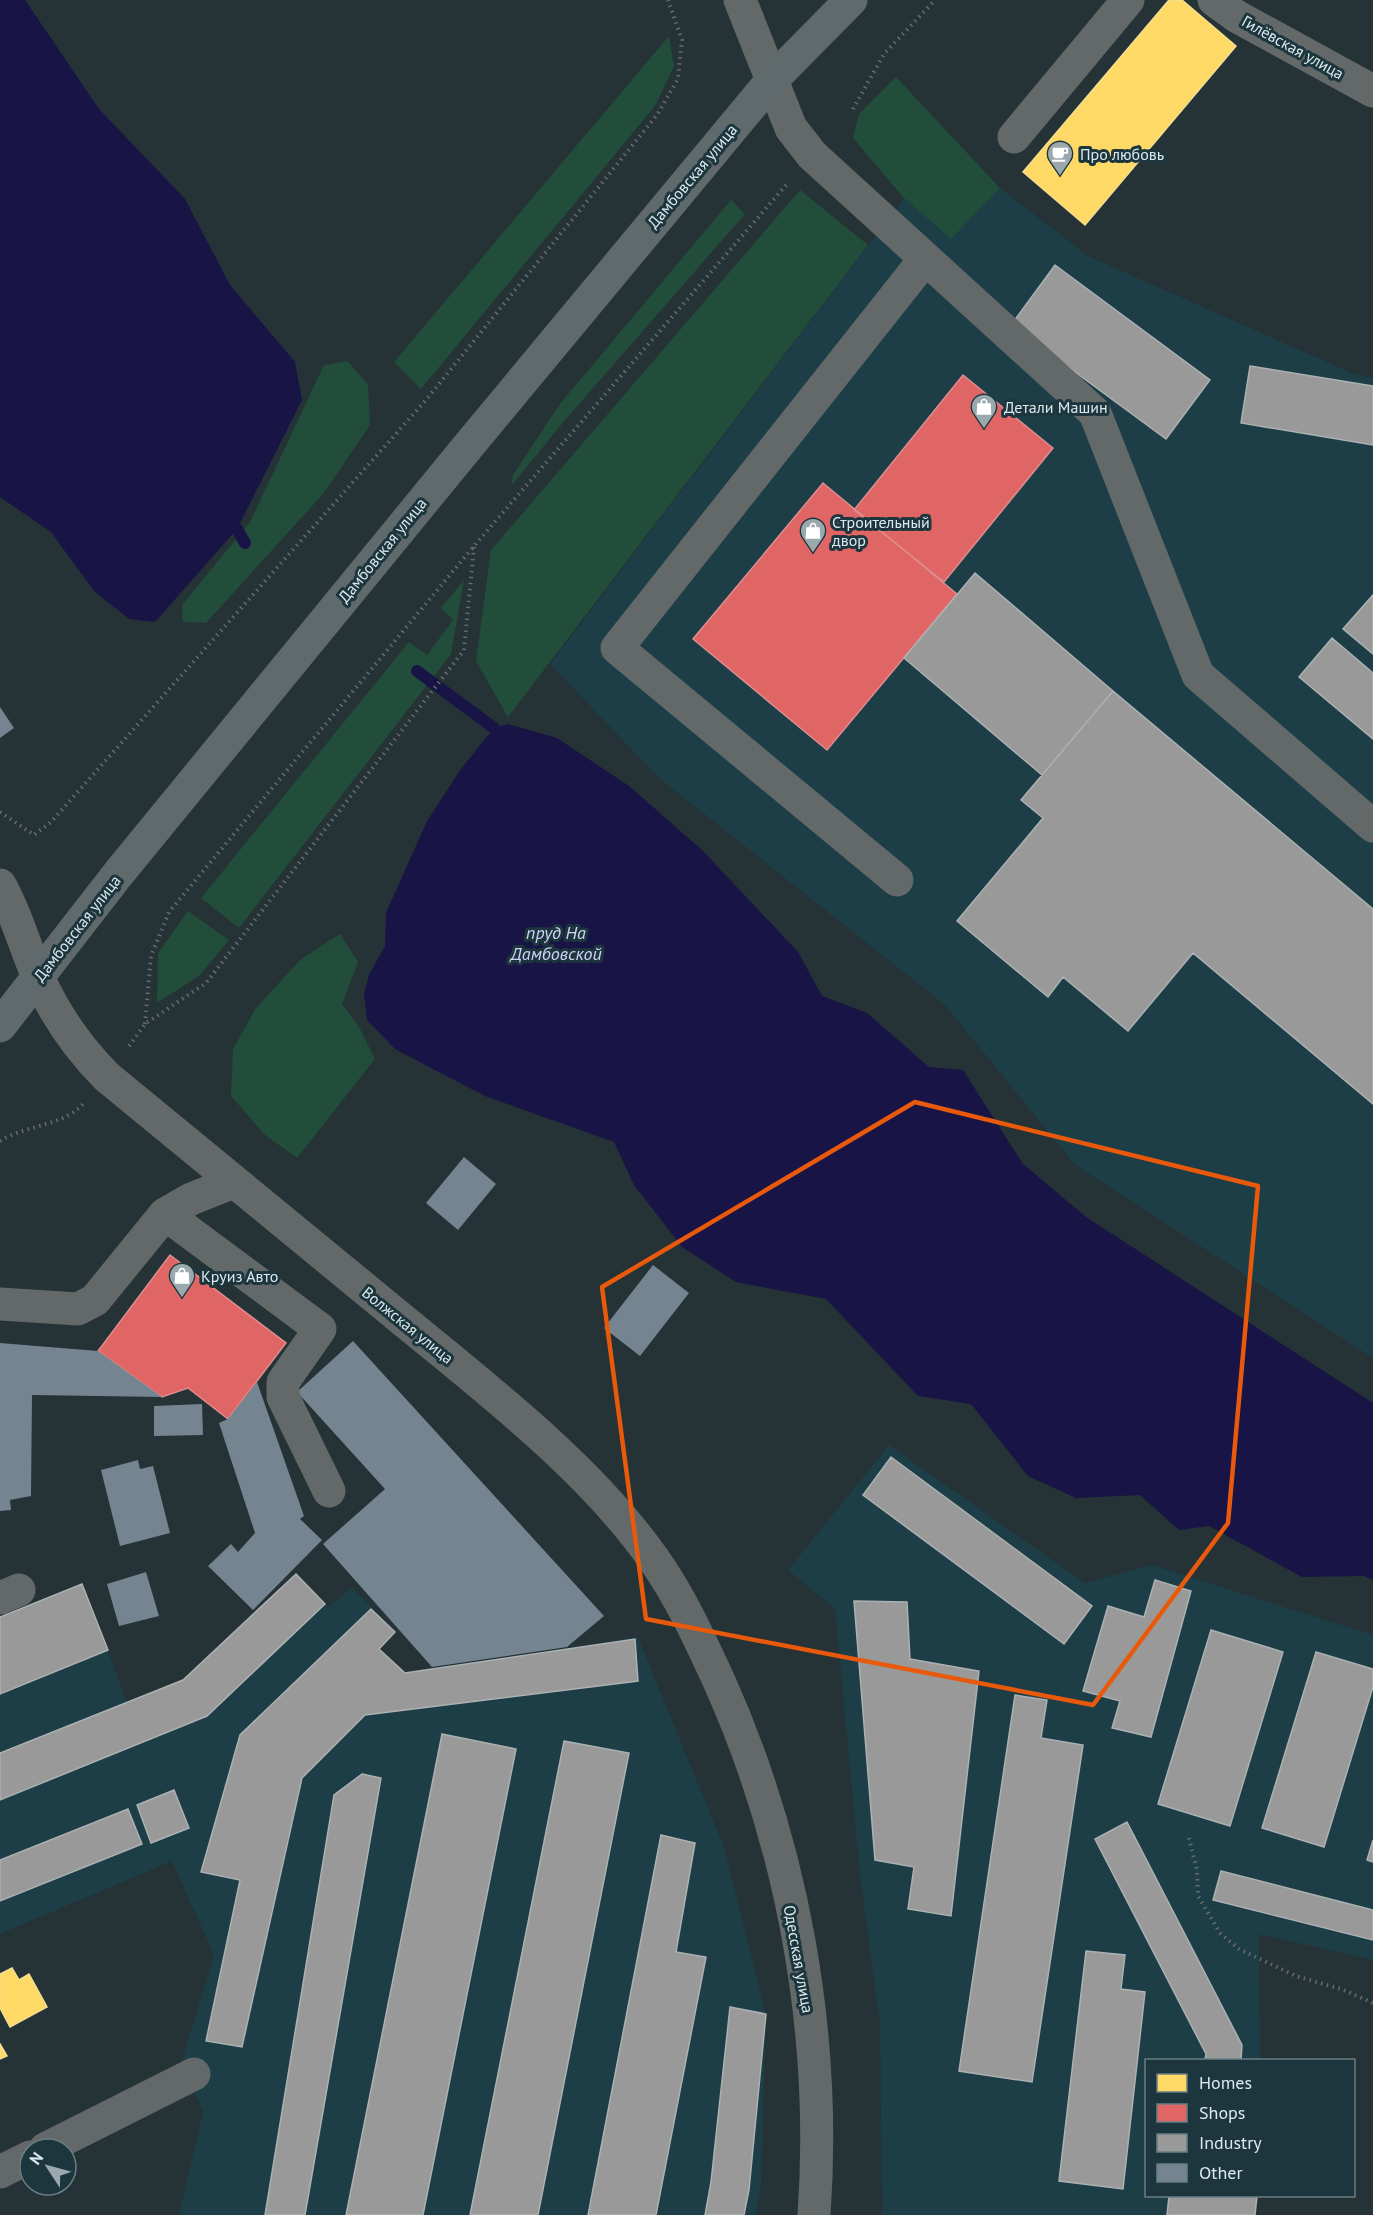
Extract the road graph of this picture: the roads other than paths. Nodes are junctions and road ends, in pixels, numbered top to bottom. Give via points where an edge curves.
1 (740, 0) edge
2 (851, 0) edge
3 (1128, 0) edge
4 (1214, 0) edge
5 (772, 80) junction
6 (1373, 91) edge
7 (1014, 137) dead end
8 (925, 260) junction
9 (1373, 826) edge
10 (897, 880) dead end
11 (0, 885) edge
12 (38, 978) junction
13 (5, 1014) edge
14 (234, 1182) junction
15 (165, 1214) junction
16 (0, 1304) edge
17 (329, 1491) dead end
18 (733, 1712) joint
19 (194, 2074) dead end
20 (69, 2137) edge
21 (18, 2163) edge
22 (0, 2172) edge
23 (814, 2215) edge

1 - 5 street
2 - 5 main road, Дамбовская улица
3 - 7 street
4 - 6 street, Гилёвская улица
5 - 8 street via 791,128 812,155
5 - 12 main road, Дамбовская улица via 307,641
8 - 9 street via 1095,412 1198,675
8 - 10 street via 617,648
11 - 12 street, Волжская улица
12 - 13 main road, Дамбовская улица
12 - 14 street, Волжская улица via 73,1038 107,1077
14 - 15 street
14 - 18 street, Волжская улица via 483,1386 600,1496 648,1552 674,1592
15 - 16 street via 95,1300 78,1309
15 - 17 street via 320,1329 283,1382 283,1397
18 - 23 street, Одесская улица via 776,1843 805,1984 816,2081 818,2157
19 - 20 street
21 - 22 street

